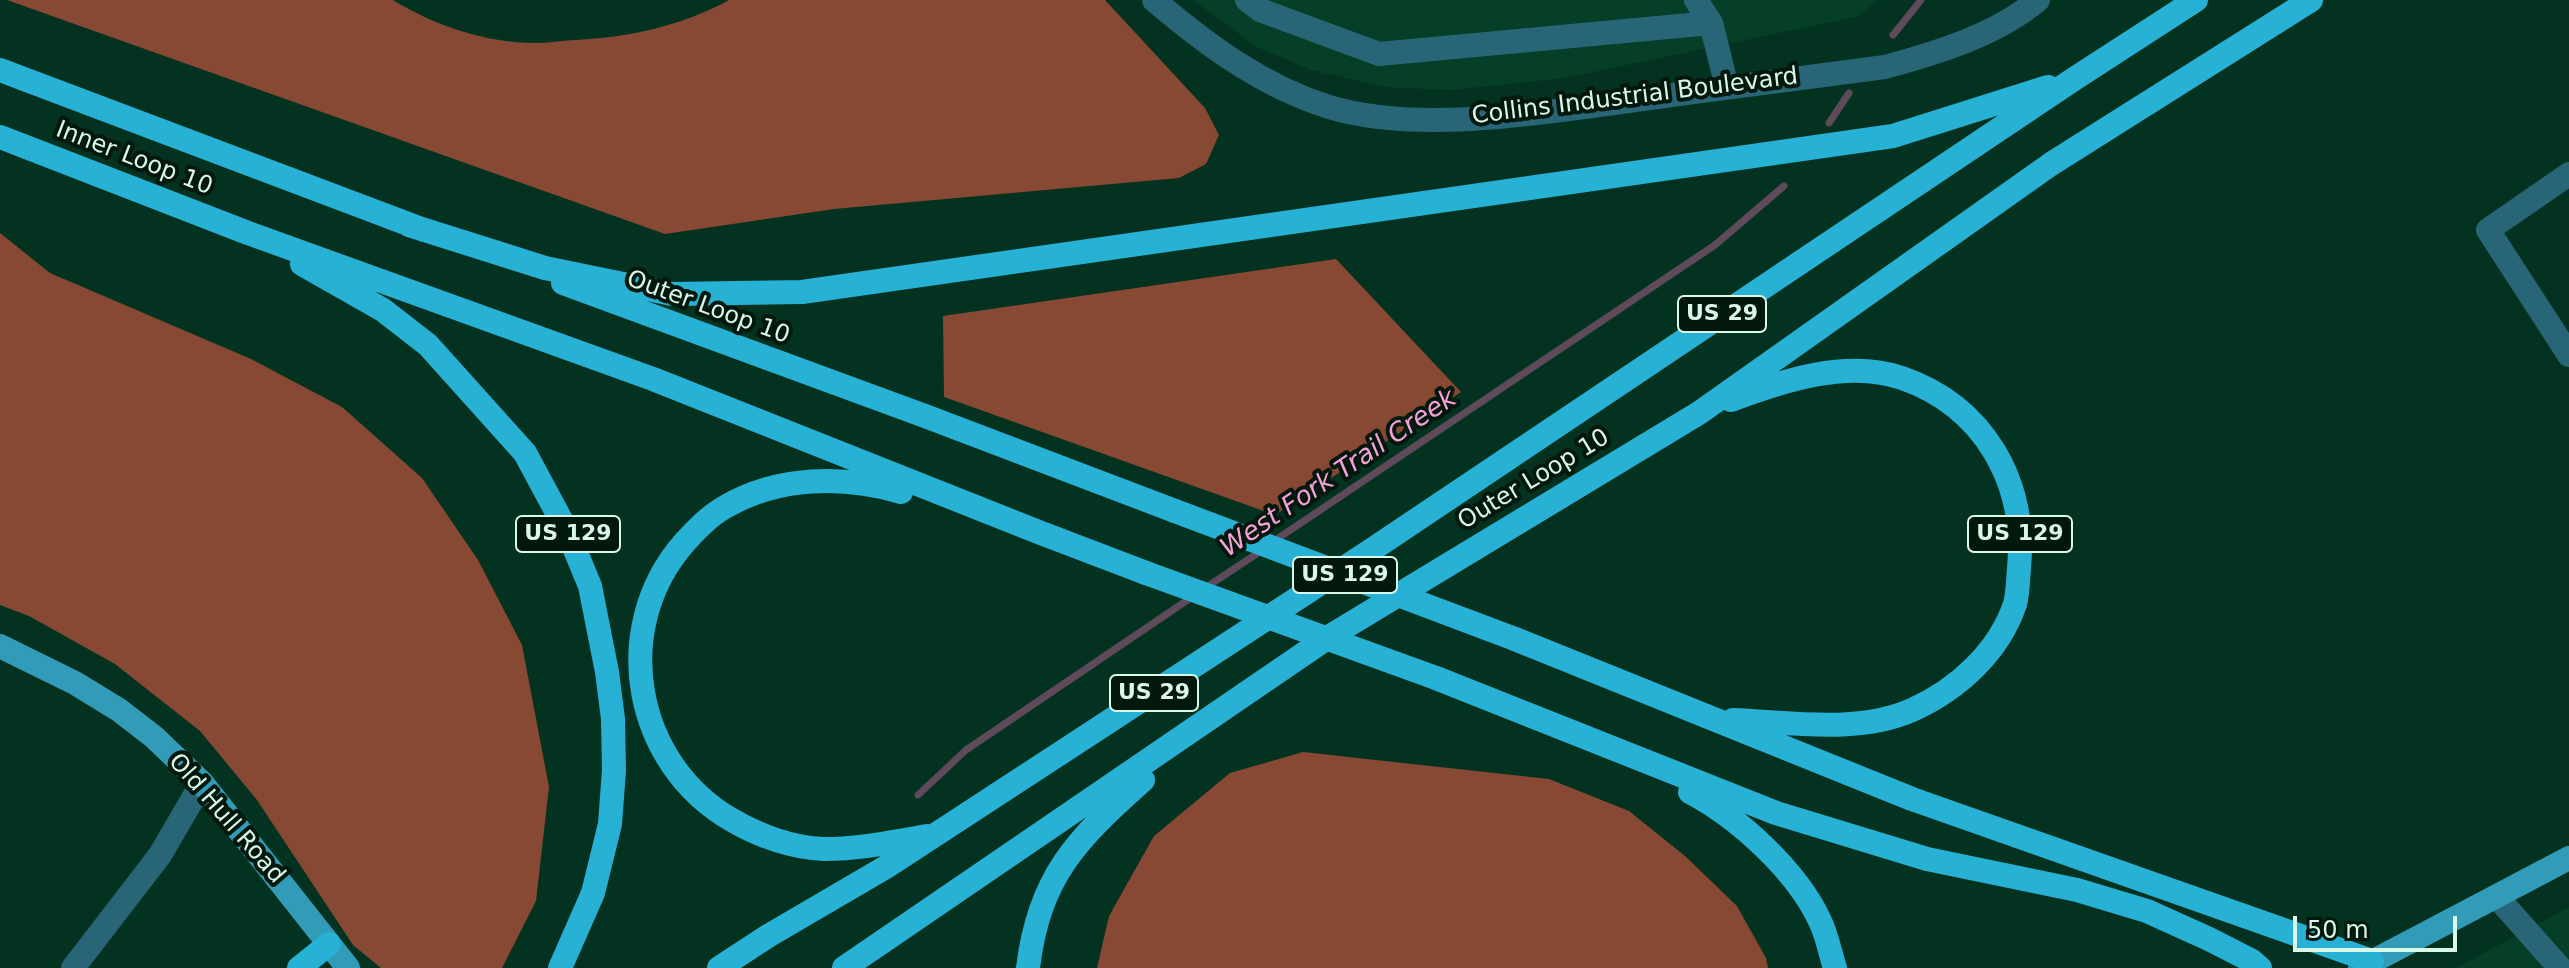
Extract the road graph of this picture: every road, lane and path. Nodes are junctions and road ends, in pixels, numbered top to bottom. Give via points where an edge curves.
1 (1154, 0) edge
2 (1247, 0) edge
3 (1696, 0) edge
4 (2038, 0) edge
5 (2196, 0) edge
6 (2311, 0) edge
7 (1711, 23) junction
8 (0, 70) edge
9 (2074, 79) junction
10 (1727, 87) junction
11 (0, 137) edge
12 (2569, 174) edge
13 (409, 225) junction
14 (248, 233) junction
15 (2569, 355) edge
16 (1699, 413) junction
17 (1041, 533) junction
18 (0, 646) edge
19 (1210, 719) junction
20 (1718, 719) junction
21 (1592, 741) junction
22 (202, 783) junction
23 (937, 835) junction
24 (2569, 858) edge
25 (2497, 897) junction
26 (2209, 939) junction
27 (329, 944) junction
28 (2366, 965) edge
29 (73, 968) edge
30 (299, 968) edge
31 (348, 968) edge
32 (560, 968) edge
33 (719, 968) edge
34 (844, 968) edge
35 (1028, 968) edge
36 (1835, 968) edge
37 (2232, 968) edge
38 (2260, 968) edge
39 (2560, 968) edge

1 - 10 street, Collins Industrial Boulevard via 1271,85 1365,115 1496,116
2 - 7 street via 1260,10 1379,54
3 - 7 street
4 - 10 street, Collins Industrial Boulevard via 1978,35 1917,59
5 - 9 highway, US 29
6 - 16 highway, US 29 via 2051,164
7 - 10 street
8 - 13 highway, Outer Loop 10 / US 129
9 - 13 highway via 1893,136 802,292 672,294 545,268
9 - 23 highway, US 29
11 - 14 highway, Inner Loop 10 / US 129
12 - 15 street via 2488,230
13 - 20 highway, Outer Loop 10 / US 129, bridge
14 - 17 highway via 653,379
14 - 32 highway, US 129 via 383,310 428,345 525,453 568,533 590,586 607,672 614,770 610,824 593,893
16 - 19 highway, Outer Loop 10 / US 29 via 1327,638
16 - 20 highway, US 129 via 1774,384 1825,374 1901,377 1943,398 1981,430 2018,507 2021,545 2015,603 1998,639 1962,682 1911,711 1859,724
17 - 21 highway, bridge
17 - 23 highway via 876,485 796,482 725,507 699,526 660,578 648,608 641,677 653,730 681,779 718,812 775,839 823,849
18 - 22 main road, Old Hull Road via 119,710
19 - 34 highway, Outer Loop 10 / US 29
19 - 35 highway via 1074,846 1038,915
20 - 28 highway via 1912,799
21 - 26 highway via 1776,813 1927,859 2077,890 2147,911
21 - 36 highway via 1709,802 1758,843 1807,897
22 - 27 main road, Old Hull Road
22 - 29 street via 160,855
23 - 33 highway, US 29
24 - 25 main road
25 - 28 main road
25 - 39 street
26 - 37 highway
26 - 38 highway
27 - 30 highway
27 - 31 main road, Old Hull Road

